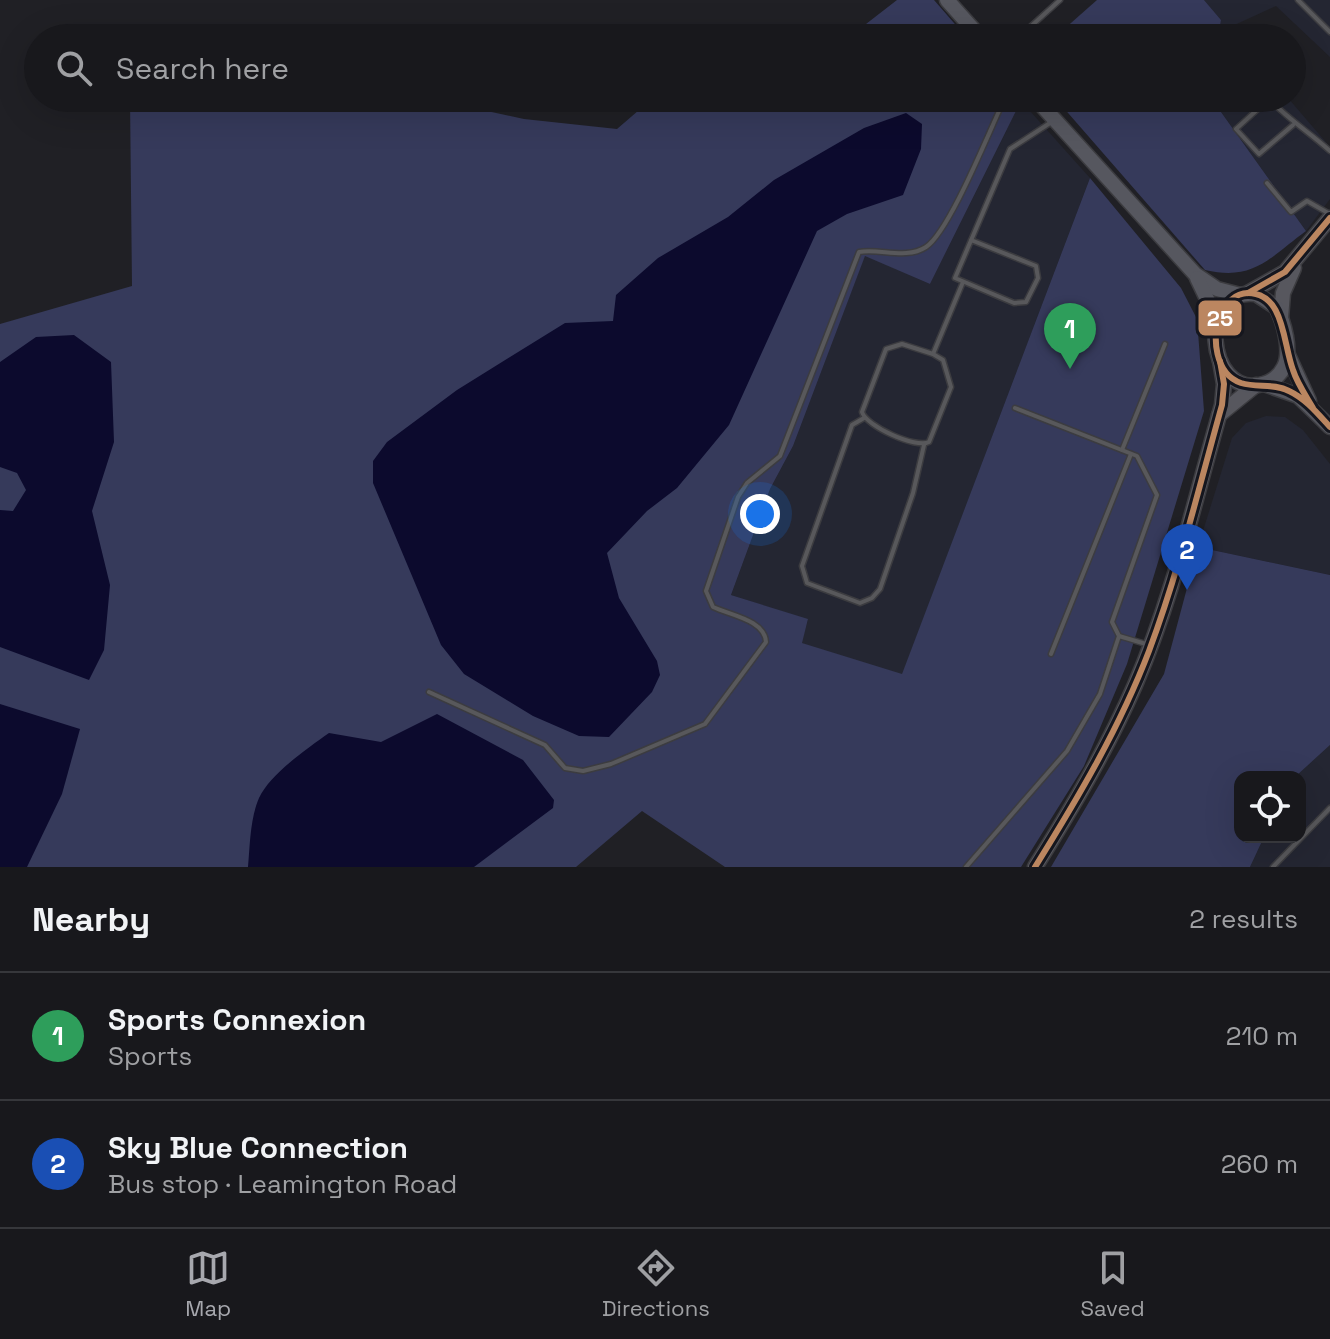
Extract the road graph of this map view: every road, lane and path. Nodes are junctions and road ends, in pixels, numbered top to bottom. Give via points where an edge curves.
1 (947, 0) edge
2 (1060, 0) edge
3 (1298, 0) edge
4 (968, 24) edge
5 (1033, 24) edge
6 (1330, 32) edge
7 (998, 112) edge
8 (1048, 112) edge
9 (1254, 112) edge
10 (1281, 112) edge
11 (1055, 120) junction
12 (1293, 125) junction
13 (1330, 151) edge
14 (1267, 183) dead end
15 (1330, 216) edge
16 (971, 240) junction
17 (1298, 261) junction
18 (1195, 274) junction
19 (963, 282) junction
20 (1244, 294) junction
21 (1281, 318) junction
22 (1215, 327) junction
23 (1165, 344) dead end
24 (1287, 346) junction
25 (933, 354) junction
26 (1220, 361) junction
27 (1260, 385) junction
28 (1015, 408) dead end
29 (1313, 408) junction
30 (1219, 415) junction
31 (864, 418) junction
32 (1330, 427) edge
33 (924, 445) junction
34 (1122, 450) junction
35 (1131, 454) junction
36 (1119, 636) junction
37 (1150, 645) junction
38 (1051, 654) dead end
39 (429, 692) dead end
40 (1330, 808) edge
41 (966, 867) edge
42 (1035, 867) edge
43 (1273, 867) edge

1 - 4 highway
2 - 5 lane
3 - 6 lane
7 - 39 lane via 943,228 927,246 910,253 859,252 780,456 738,497 706,591 713,607 756,624 766,642 705,724 583,771 565,768 545,745
8 - 11 highway
9 - 12 lane via 1236,129 1259,154
10 - 12 lane
11 - 16 lane via 1010,149
11 - 18 highway
12 - 13 lane via 1306,129
14 - 15 lane via 1291,212 1307,201
15 - 17 main road
16 - 19 lane via 955,278
16 - 19 lane via 1036,266 1039,274 1022,304
17 - 20 main road
17 - 21 main road via 1283,293
18 - 20 highway via 1217,289
18 - 22 highway
19 - 25 lane
20 - 21 highway via 1268,299
20 - 22 highway via 1224,305
21 - 24 highway
22 - 26 highway
23 - 34 lane
24 - 27 highway via 1284,368
24 - 29 highway via 1293,372
25 - 31 lane via 902,344 886,349
25 - 33 lane via 943,360 951,387
26 - 27 highway via 1234,380
26 - 30 main road via 1225,394
27 - 29 highway via 1284,388
27 - 30 main road
28 - 34 lane
29 - 32 highway
30 - 37 main road
31 - 33 lane
31 - 33 lane via 852,425 802,566 807,583 823,591 860,603 880,589
34 - 35 lane
35 - 36 lane via 1157,495 1112,622
35 - 38 lane
36 - 37 lane
36 - 41 lane via 1100,694 1067,751
37 - 42 main road via 1085,787
40 - 43 lane

